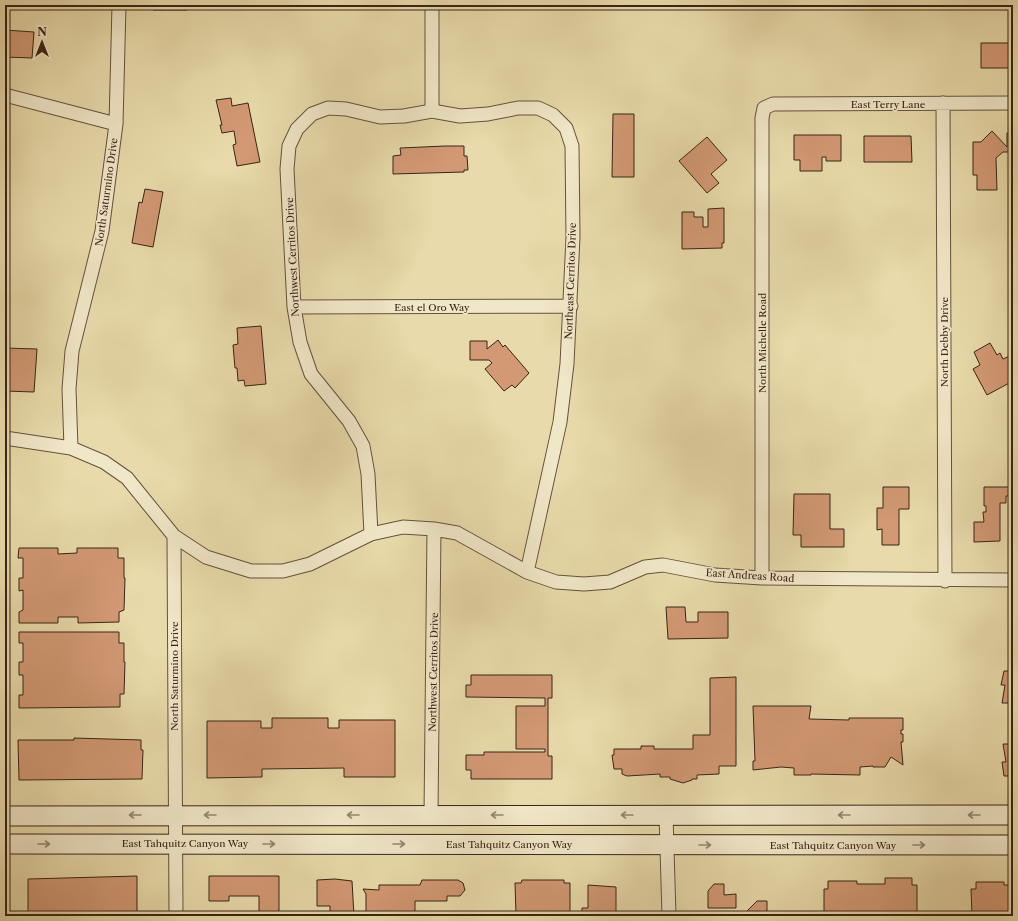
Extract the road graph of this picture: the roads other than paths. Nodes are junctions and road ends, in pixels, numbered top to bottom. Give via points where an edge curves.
1 (119, 5) edge
2 (432, 5) edge
3 (5, 95) edge
4 (1013, 103) edge
5 (943, 104) junction
6 (764, 108) joint
7 (432, 111) junction
8 (116, 124) junction
9 (571, 306) junction
10 (294, 307) junction
11 (5, 438) edge
12 (71, 448) junction
13 (434, 529) junction
14 (371, 534) junction
15 (174, 536) junction
16 (527, 572) junction
17 (762, 578) junction
18 (1013, 580) edge
19 (945, 581) junction
20 (174, 815) junction
21 (432, 815) junction
22 (666, 815) junction
23 (1013, 815) edge
24 (5, 816) edge
25 (5, 844) edge
26 (174, 844) junction
27 (666, 844) junction
28 (1013, 845) edge
29 (176, 916) edge
30 (669, 916) edge

1 - 8 street, North Saturmino Drive
2 - 7 street
3 - 8 street
4 - 5 street, East Terry Lane
5 - 6 street, East Terry Lane via 773,104
5 - 19 street, North Debby Drive
6 - 17 street, North Michelle Road
7 - 9 street, Northeast Cerritos Drive via 460,116 518,108 538,108 553,115 566,128 572,146
7 - 10 street, Northwest Cerritos Drive via 380,117 346,109 328,108 312,114 297,129 289,146 288,169
8 - 12 street, North Saturmino Drive via 102,231 72,351 69,389
9 - 10 street, East el Oro Way
9 - 16 street, Northeast Cerritos Drive via 560,422
10 - 14 street, Northwest Cerritos Drive via 300,342 311,374 349,421 363,446 368,474
11 - 12 street, East Andreas Road
12 - 15 street, East Andreas Road via 104,462 127,478
13 - 14 street, East Andreas Road via 403,527
13 - 16 street, East Andreas Road via 457,533
13 - 21 street, Northwest Cerritos Drive
14 - 15 street, East Andreas Road via 310,564 283,571 251,571 206,557
15 - 20 street, North Saturmino Drive
16 - 17 street, East Andreas Road via 556,582 584,584 610,582 645,567 663,565 715,575
17 - 19 street, East Andreas Road
18 - 19 street, East Andreas Road
21 -> 20 main road
20 -> 24 main road
20 - 26 street, North Saturmino Drive
22 -> 21 main road
23 -> 22 main road
22 - 27 street
25 -> 26 main road, East Tahquitz Canyon Way
26 -> 27 main road, East Tahquitz Canyon Way
26 - 29 street, North Saturmino Drive
27 -> 28 main road, East Tahquitz Canyon Way
27 - 30 street

